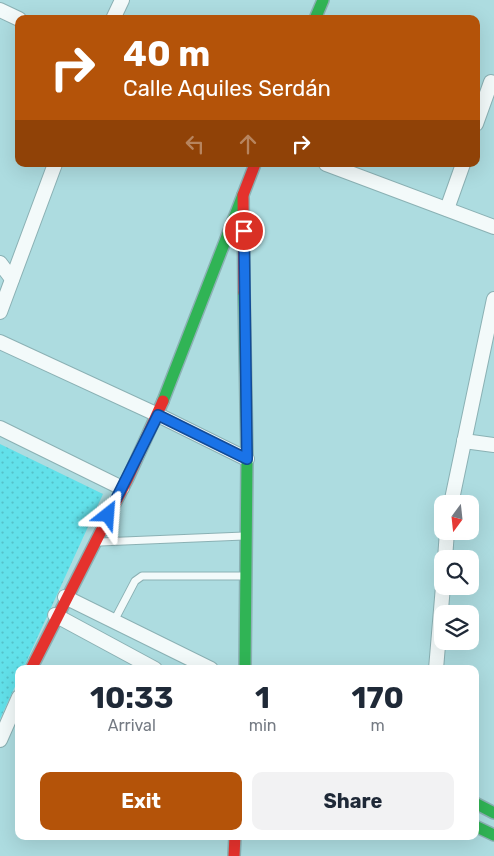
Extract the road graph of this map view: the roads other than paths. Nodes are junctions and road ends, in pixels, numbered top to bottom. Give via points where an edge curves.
1 (122, 0) edge
2 (323, 0) edge
3 (0, 10) edge
4 (115, 15) edge
5 (317, 15) edge
6 (15, 17) edge
7 (491, 82) dead end
8 (480, 113) edge
9 (54, 167) edge
10 (254, 167) edge
11 (334, 167) edge
12 (462, 167) edge
13 (244, 195) junction
14 (447, 209) junction
15 (494, 227) edge
16 (0, 263) edge
17 (12, 279) junction
18 (494, 299) edge
19 (0, 312) edge
20 (490, 335) edge
21 (0, 342) edge
22 (158, 415) junction
23 (0, 428) edge
24 (464, 441) junction
25 (494, 446) edge
26 (247, 459) junction
27 (122, 488) junction
28 (453, 495) edge
29 (247, 536) junction
30 (94, 542) junction
31 (247, 576) junction
32 (442, 595) edge
33 (65, 597) junction
34 (55, 615) junction
35 (114, 621) junction
36 (34, 665) edge
37 (148, 665) edge
38 (203, 665) edge
39 (245, 665) edge
40 (436, 665) edge
41 (15, 705) edge
42 (1, 733) edge
43 (484, 830) edge
44 (235, 840) edge
45 (494, 842) edge
46 (234, 856) edge

1 - 4 street
2 - 5 main road
3 - 6 street
7 - 8 street
9 - 17 street
10 - 13 main road
11 - 14 street
12 - 14 street
13 - 22 main road via 218,250
13 - 26 main road
14 - 15 street
16 - 17 street
17 - 19 street
18 - 20 street
20 - 24 street
21 - 22 street
22 - 26 street
22 - 27 main road
23 - 27 street
24 - 25 street
24 - 28 street
26 - 29 main road
27 - 30 main road
29 - 30 lane
29 - 31 main road
30 - 33 main road
31 - 35 lane via 142,576 135,581
31 - 39 main road
32 - 40 street
33 - 34 main road
33 - 35 street
34 - 36 main road
34 - 37 street
35 - 38 street
41 - 42 street
43 - 45 street
44 - 46 main road

